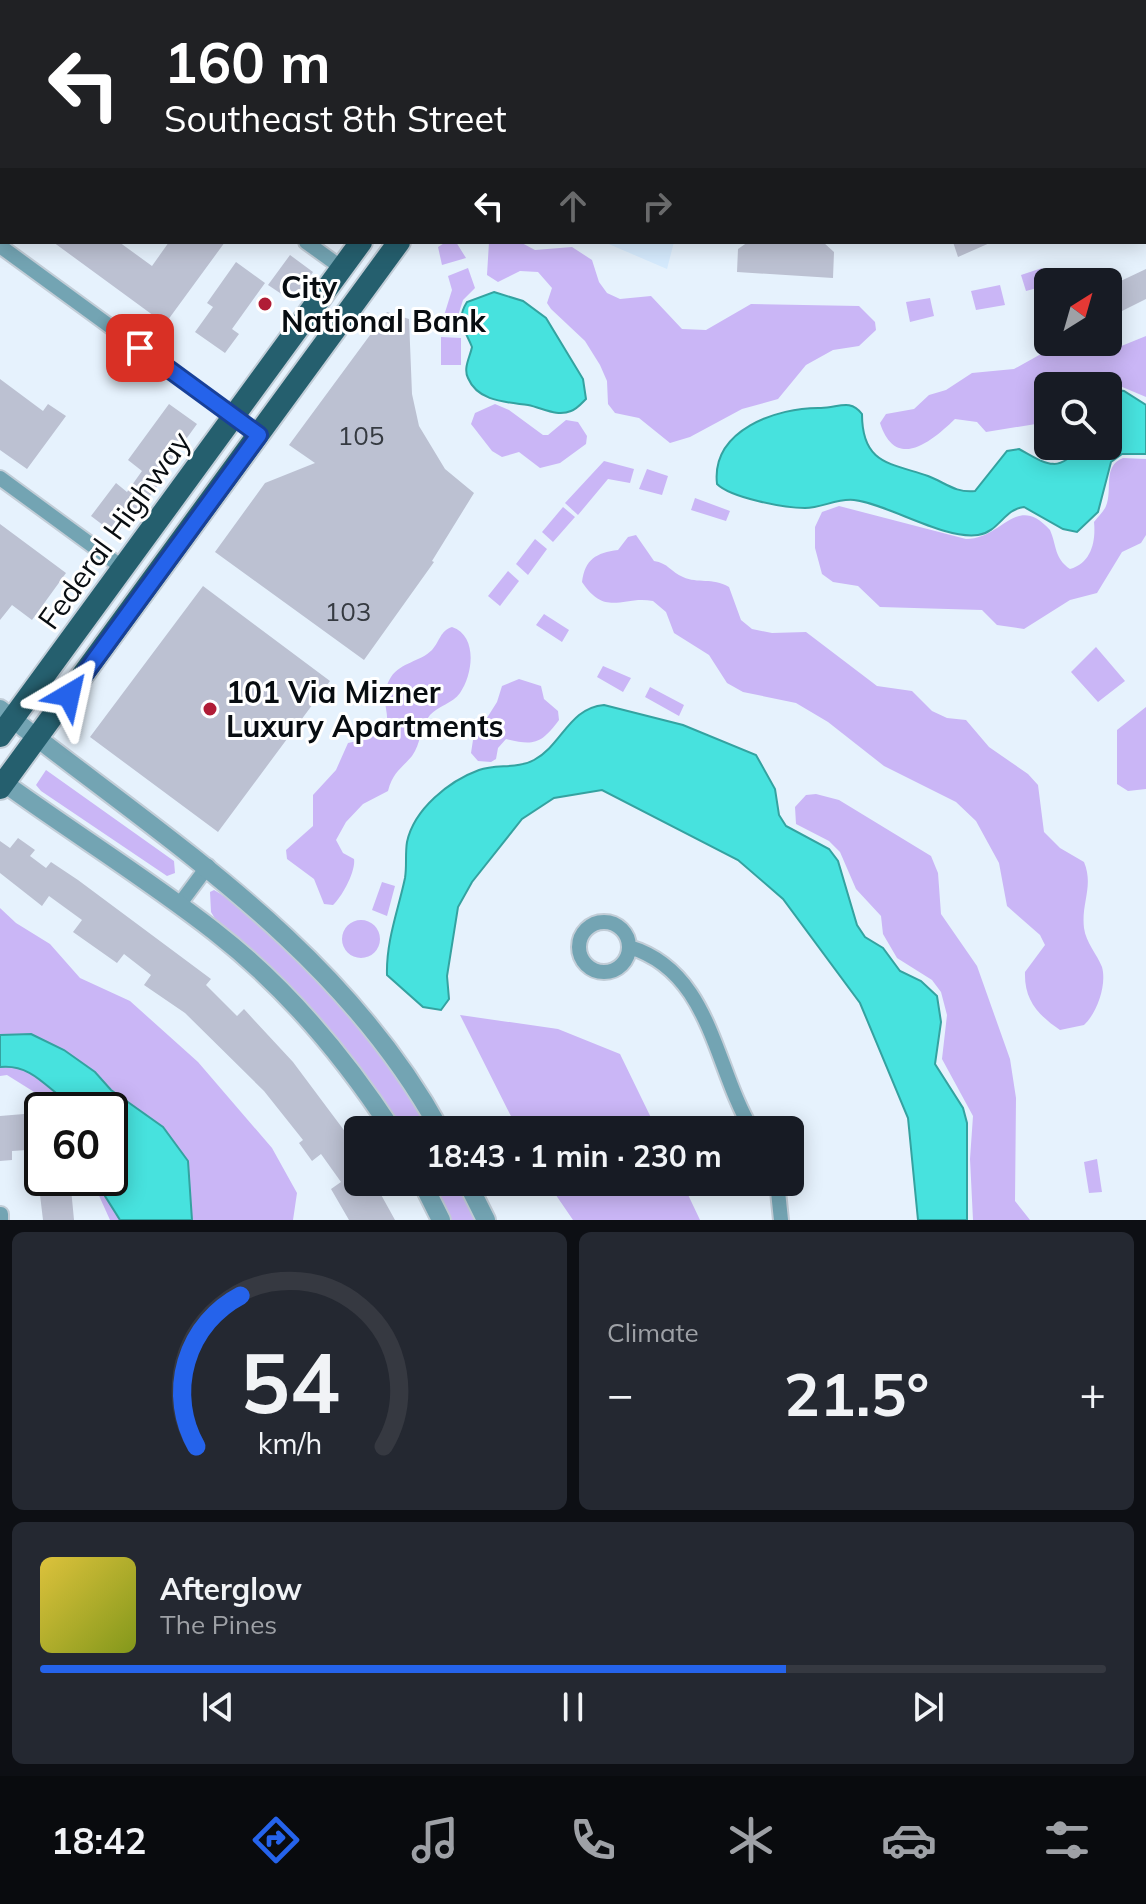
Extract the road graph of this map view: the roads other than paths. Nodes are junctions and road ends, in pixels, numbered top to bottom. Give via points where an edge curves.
1 (309, 244) edge
2 (360, 244) edge
3 (398, 244) edge
4 (0, 246) edge
5 (342, 268) junction
6 (234, 417) junction
7 (259, 435) junction
8 (0, 478) edge
9 (123, 568) junction
10 (4, 721) edge
11 (37, 738) junction
12 (1, 784) edge
13 (208, 866) junction
14 (179, 905) junction
15 (629, 947) dead end
16 (383, 1116) edge
17 (431, 1116) edge
18 (745, 1116) edge
19 (429, 1196) edge
20 (474, 1196) edge
21 (778, 1196) edge
22 (441, 1220) edge
23 (486, 1220) edge
24 (781, 1220) edge

1 - 5 street
2 - 5 main road, Federal Highway
3 - 7 main road, Federal Highway
4 - 6 street
5 - 6 main road, Federal Highway
6 - 7 street
6 - 9 main road, Federal Highway
7 - 11 main road, Federal Highway
8 - 9 street
9 - 10 main road, Federal Highway
10 - 11 street
11 - 12 main road, Federal Highway
11 - 13 street
12 - 14 street
13 - 14 street
13 - 17 street via 346,999
14 - 16 street via 296,1004
15 - 18 street via 665,965 691,994 713,1033
19 - 22 street
20 - 23 street
21 - 24 street

